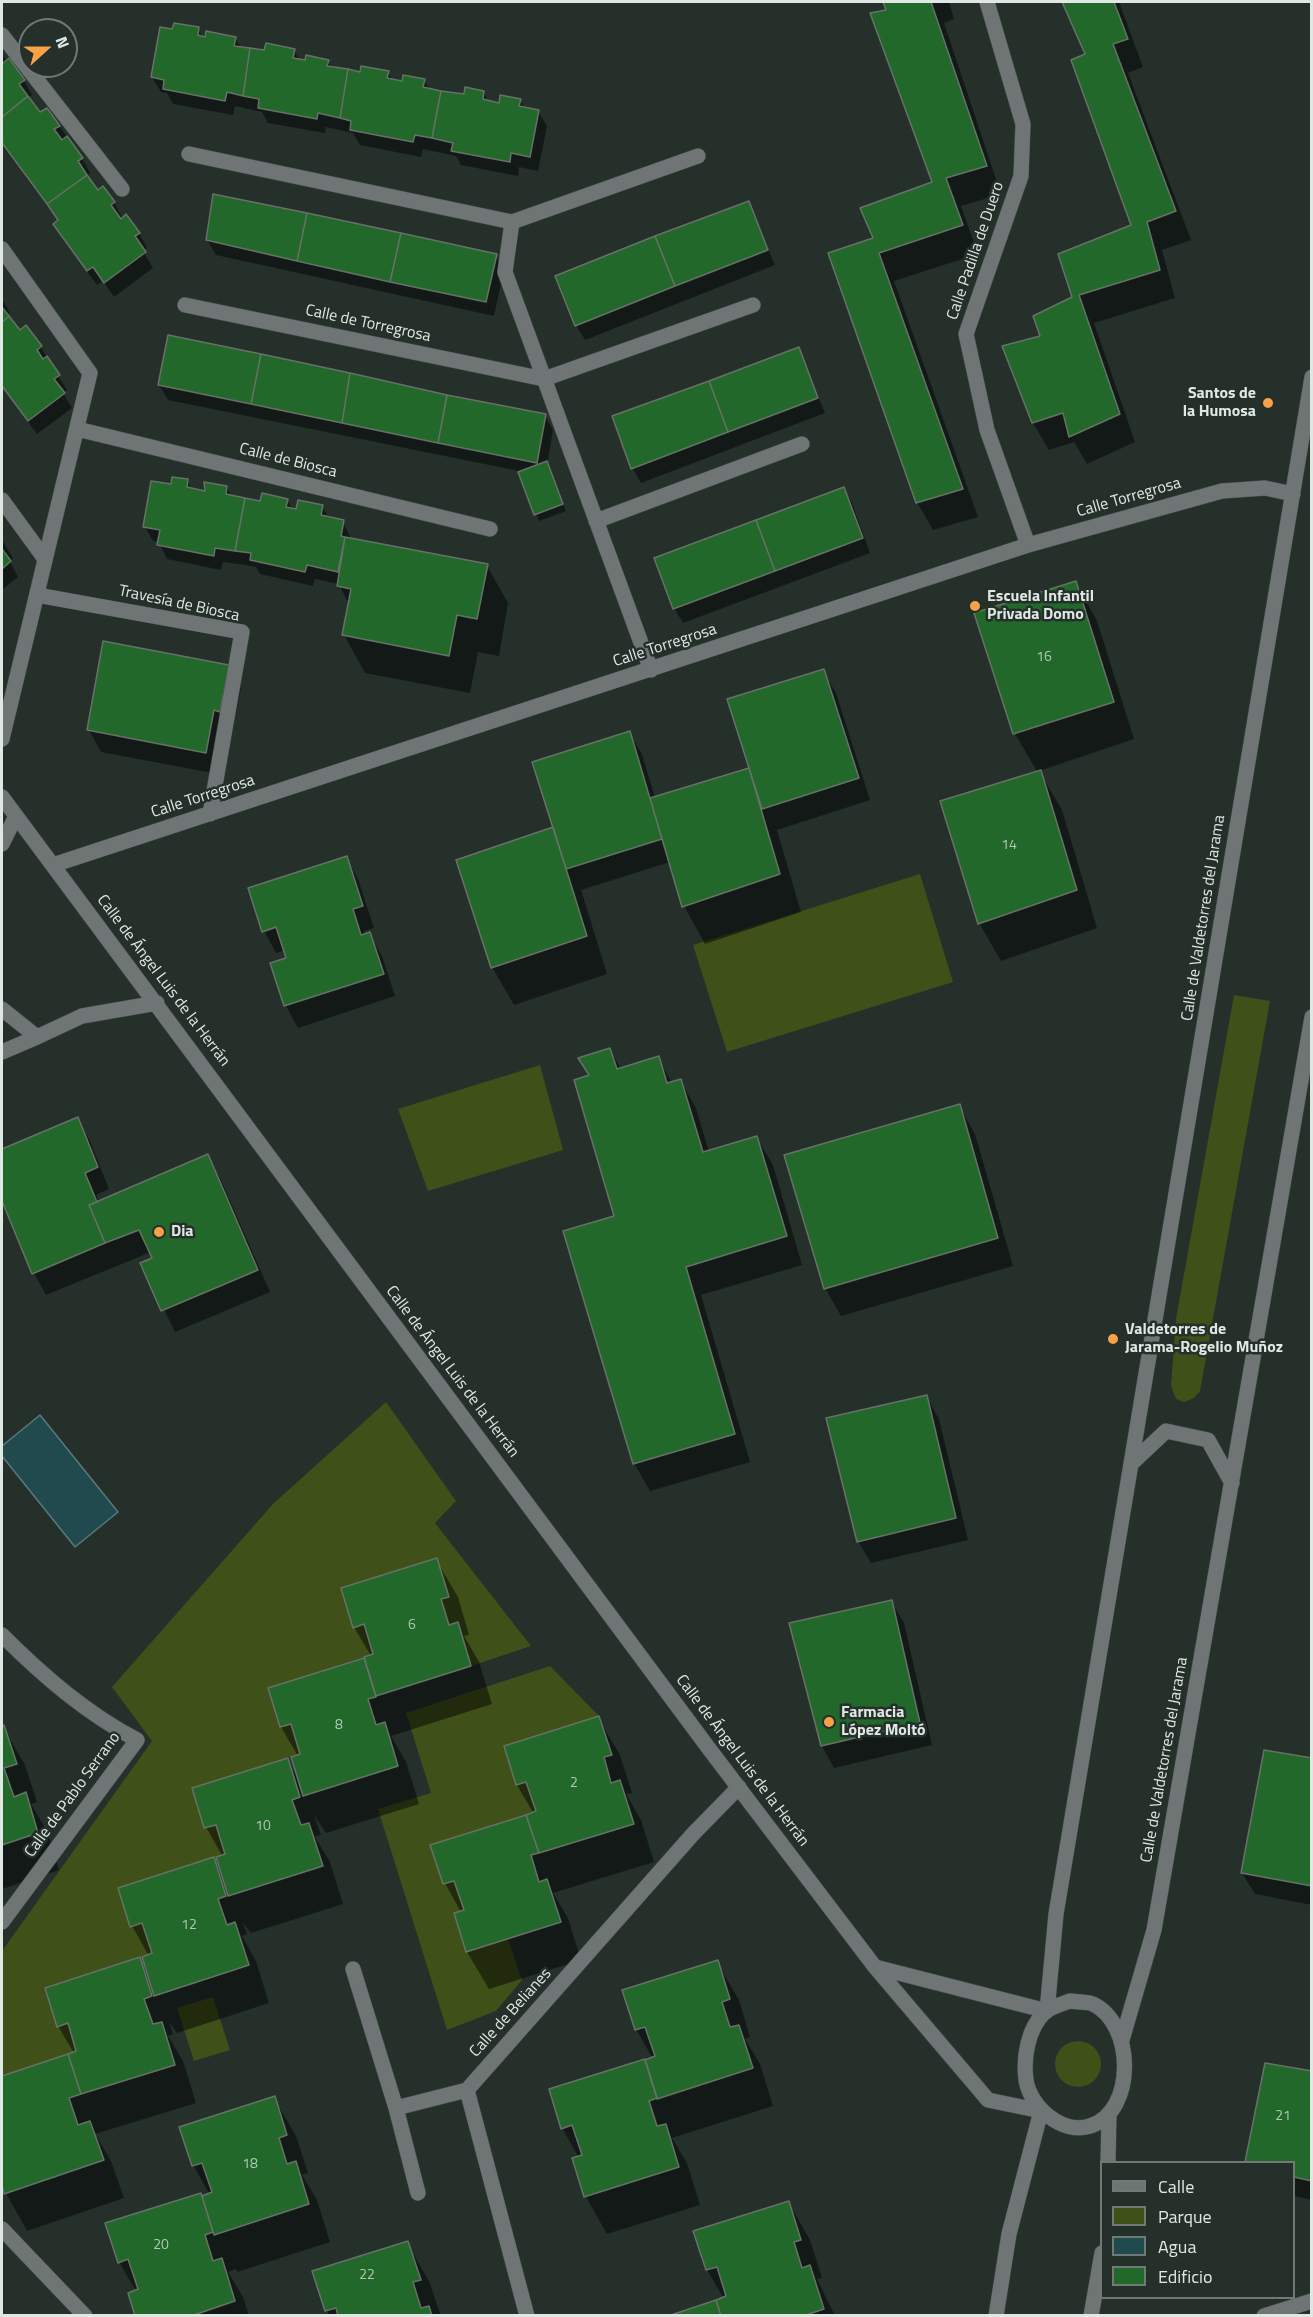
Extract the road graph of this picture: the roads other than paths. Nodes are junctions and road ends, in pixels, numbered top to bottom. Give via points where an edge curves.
1 (987, 2) edge
2 (2, 35) edge
3 (189, 154) dead end
4 (698, 156) dead end
5 (122, 189) dead end
6 (512, 222) junction
7 (2, 249) edge
8 (185, 305) dead end
9 (753, 305) dead end
10 (1311, 377) edge
11 (544, 379) junction
12 (76, 429) junction
13 (802, 444) dead end
14 (1293, 494) junction
15 (2, 500) edge
16 (596, 521) junction
17 (490, 529) dead end
18 (1028, 545) junction
19 (45, 559) junction
20 (37, 595) junction
21 (651, 670) junction
22 (2, 739) edge
23 (2, 797) edge
24 (210, 814) junction
25 (16, 816) junction
26 (2, 844) edge
27 (54, 865) junction
28 (157, 1003) junction
29 (2, 1009) edge
30 (1311, 1017) edge
31 (37, 1037) junction
32 (2, 1052) edge
33 (1131, 1464) junction
34 (1232, 1483) junction
35 (2, 1635) edge
36 (739, 1787) junction
37 (2, 1922) edge
38 (875, 1967) junction
39 (353, 1969) dead end
40 (1047, 2011) junction
41 (1122, 2040) junction
42 (467, 2090) junction
43 (396, 2108) junction
44 (1041, 2111) junction
45 (1109, 2114) junction
46 (1108, 2161) edge
47 (418, 2193) dead end
48 (2, 2229) edge
49 (1100, 2265) edge
50 (1311, 2301) edge
51 (1096, 2315) edge
52 (85, 2316) edge
53 (527, 2316) edge
54 (996, 2316) edge
55 (1264, 2316) edge

1 - 18 street, Calle Padilla de Duero via 1023,124 1021,176 966,334 987,430
2 - 5 street
3 - 6 street
4 - 6 street
6 - 11 street via 505,272
7 - 12 street via 90,373
8 - 11 street, Calle de Torregrosa
9 - 11 street
10 - 14 street, Calle de Valdetorres del Jarama
11 - 16 street
12 - 17 street, Calle de Biosca
12 - 19 street
13 - 16 street
14 - 18 street, Calle Torregrosa via 1265,488 1222,490
14 - 33 street, Calle de Valdetorres del Jarama
15 - 19 street
16 - 21 street
18 - 21 street, Calle Torregrosa
19 - 20 street
20 - 22 street
20 - 24 street, Travesía de Biosca via 242,632
21 - 24 street, Calle Torregrosa
23 - 25 street, Calle de Ángel Luis de la Herrán
24 - 27 street, Calle Torregrosa
25 - 26 street
25 - 27 street, Calle de Ángel Luis de la Herrán
27 - 28 street, Calle de Ángel Luis de la Herrán
28 - 31 street via 82,1016
28 - 36 street, Calle de Ángel Luis de la Herrán
29 - 31 street
30 - 34 street, Calle de Valdetorres del Jarama
31 - 32 street
33 - 34 street via 1166,1431 1208,1440
33 - 40 street, Calle de Valdetorres del Jarama via 1056,1914
34 - 41 street, Calle de Valdetorres del Jarama via 1154,1930
35 - 37 street, Calle de Pablo Serrano via 43,1676 112,1727 137,1740
36 - 38 street, Calle de Ángel Luis de la Herrán
36 - 42 street, Calle de Belianes
38 - 40 street
38 - 44 street, Calle de Ángel Luis de la Herrán via 988,2100
39 - 43 street
40 - 41 street via 1070,2001 1093,2004 1110,2019
40 - 44 street via 1032,2028 1026,2054 1026,2082
41 - 45 street via 1126,2064 1120,2092
42 - 43 street
42 - 53 street
43 - 47 street
44 - 45 street via 1072,2127 1090,2126
44 - 54 street via 1009,2235
45 - 46 street
48 - 52 street
49 - 51 street
50 - 55 street

